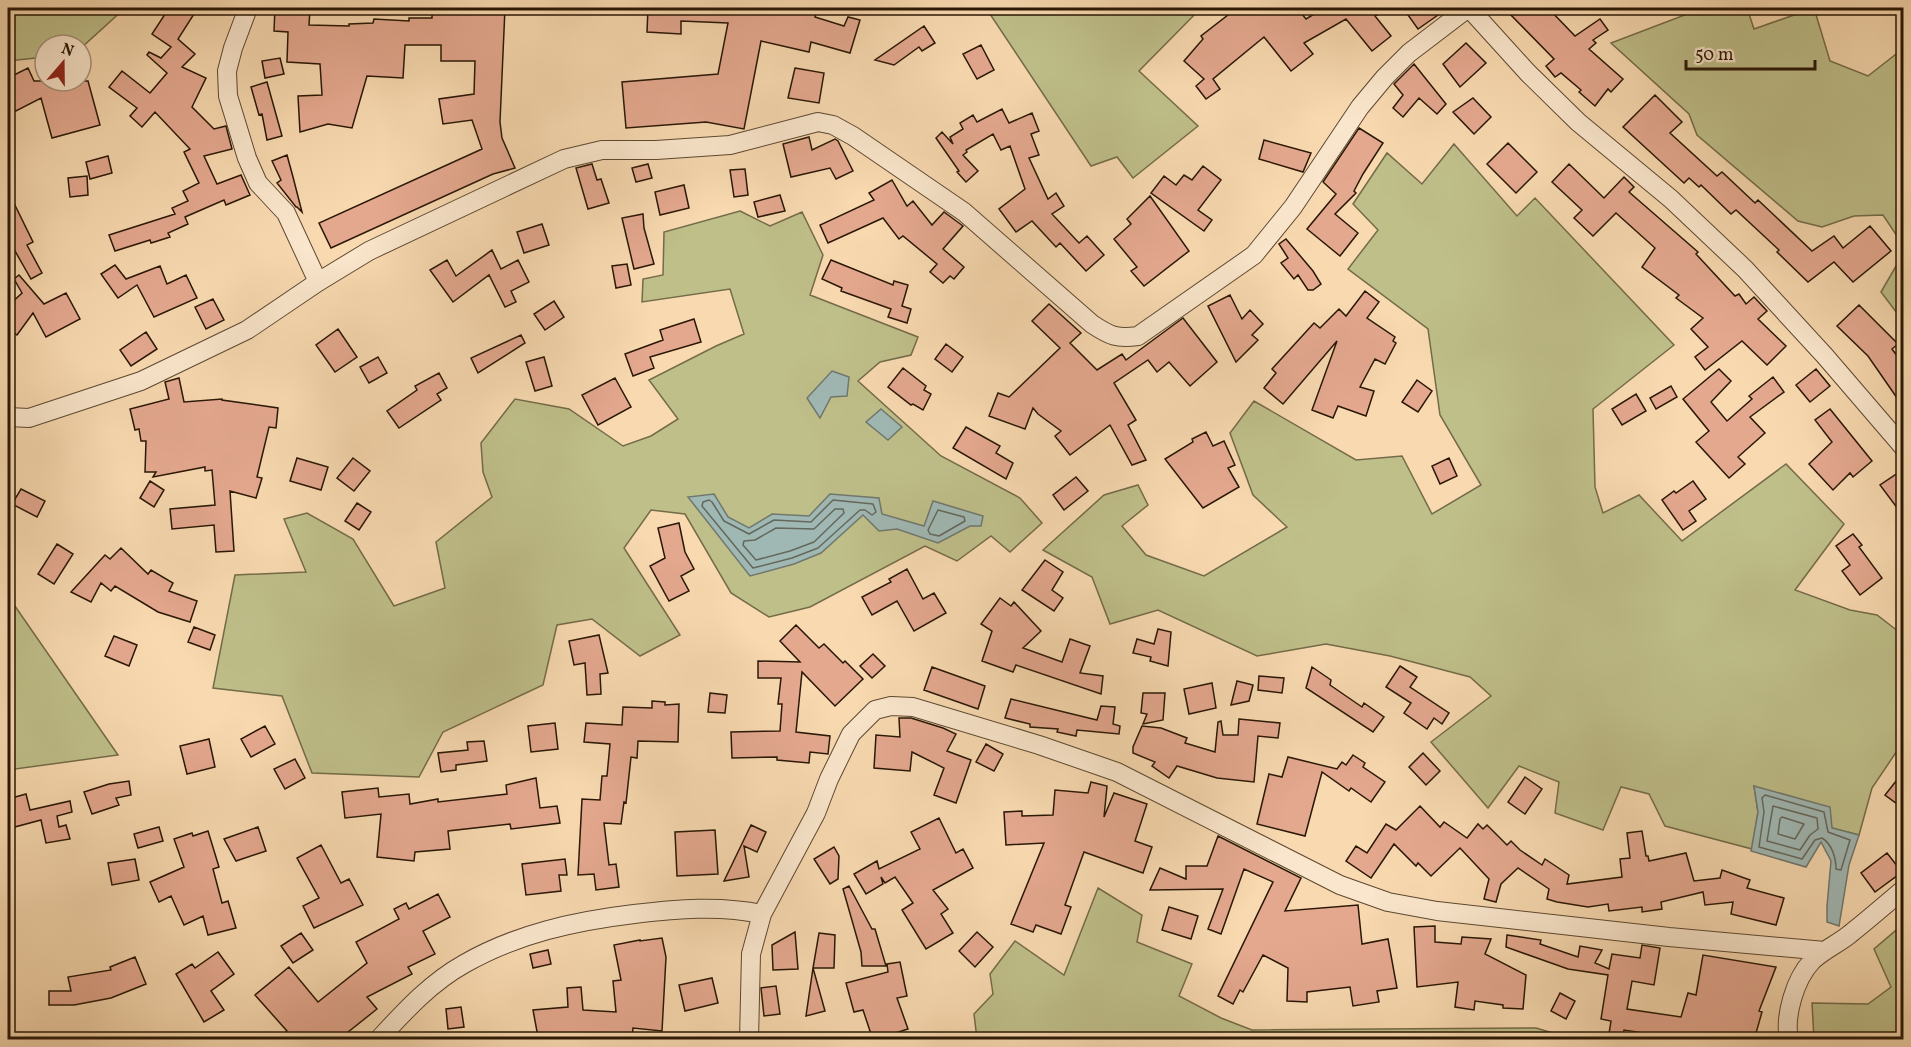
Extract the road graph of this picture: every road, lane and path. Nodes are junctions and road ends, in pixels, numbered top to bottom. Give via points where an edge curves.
1 (248, 8) edge
2 (1468, 8) edge
3 (318, 282) junction
4 (8, 417) edge
5 (1904, 448) edge
6 (1904, 889) edge
7 (762, 914) junction
8 (1826, 951) junction
9 (378, 1040) edge
10 (749, 1040) edge
11 (1790, 1040) edge

1 - 3 street via 227,71 228,96 258,183 286,213
2 - 3 street via 1409,53 1385,77 1254,255 1138,336 1121,339 1092,324 964,212 854,136 818,122 730,145 602,150 564,159 369,251
2 - 5 street via 1578,122 1671,199 1745,269
3 - 4 street via 248,330 141,381 29,418
6 - 8 street
7 - 8 street via 816,813 851,734 875,710 891,706 913,707 1117,772 1340,885 1388,902 1669,937
7 - 9 street via 716,908 673,909 566,925 520,937 462,964 416,1000
7 - 10 street via 751,954
8 - 11 street via 1800,978 1791,1004 1787,1030

